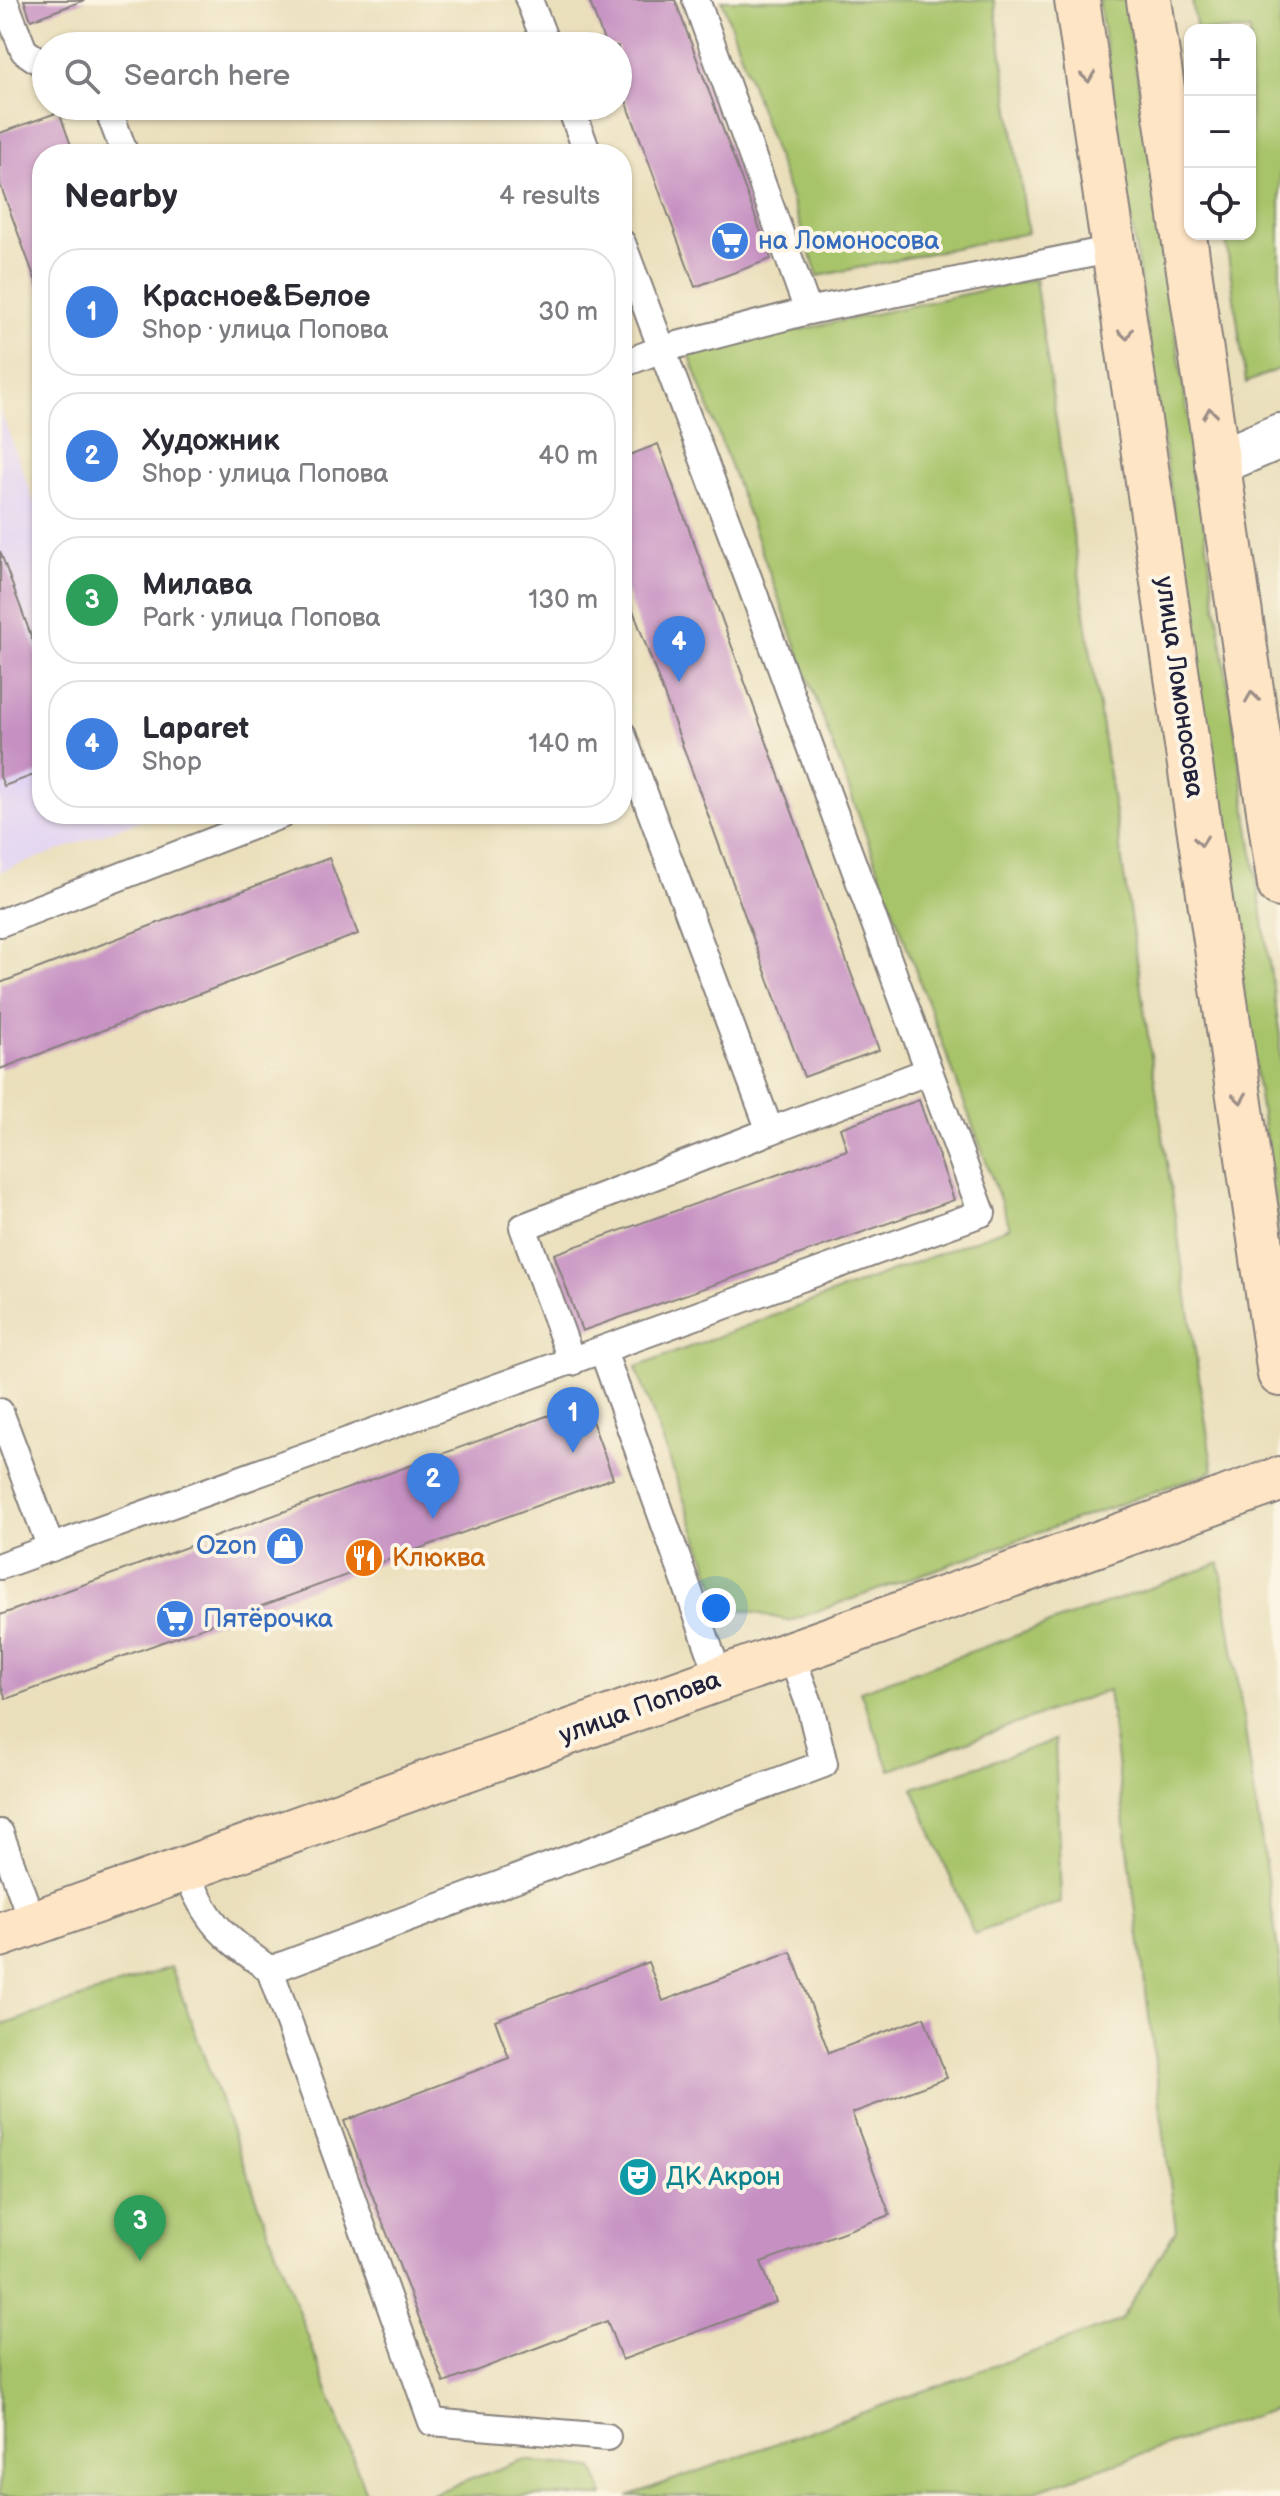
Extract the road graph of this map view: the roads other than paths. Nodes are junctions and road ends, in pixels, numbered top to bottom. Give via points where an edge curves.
1 (4, 0) edge
2 (529, 0) edge
3 (696, 0) edge
4 (1077, 0) edge
5 (1149, 0) edge
6 (542, 32) edge
7 (32, 56) edge
8 (112, 120) edge
9 (575, 120) edge
10 (121, 144) edge
11 (584, 144) edge
12 (1114, 249) junction
13 (632, 270) edge
14 (808, 311) junction
15 (662, 349) junction
16 (632, 360) edge
17 (1280, 436) edge
18 (1217, 463) junction
19 (632, 761) edge
20 (257, 824) edge
21 (1280, 885) edge
22 (0, 923) edge
23 (929, 1071) junction
24 (770, 1131) junction
25 (603, 1351) junction
26 (572, 1362) junction
27 (1280, 1374) edge
28 (0, 1412) edge
29 (1280, 1479) edge
30 (51, 1548) junction
31 (0, 1566) edge
32 (791, 1655) junction
33 (720, 1679) junction
34 (0, 1833) edge
35 (186, 1870) junction
36 (16, 1929) edge
37 (270, 1970) junction
38 (607, 2437) dead end

1 - 7 lane via 24,51
2 - 6 lane
3 - 14 lane
4 -> 12 main road, улица Ломоносова
18 -> 5 main road
8 - 10 lane
9 - 11 lane
12 - 14 lane
12 -> 27 main road, улица Ломоносова
13 - 15 lane
14 - 15 lane
15 - 16 lane
15 - 23 lane
17 - 18 street
21 -> 18 main road
19 - 24 lane
20 - 22 lane
23 - 24 lane
23 - 25 lane via 982,1213
24 - 26 lane via 523,1227
25 - 26 lane
25 - 33 lane
26 - 30 lane
28 - 30 lane
29 - 32 main road, улица Попова
30 - 31 lane
32 - 33 main road, улица Попова
32 - 37 lane via 824,1764
33 - 35 main road, улица Попова
34 - 36 lane
35 - 36 main road, улица Попова
35 - 37 lane via 197,1899 221,1933
37 - 38 lane via 432,2422

